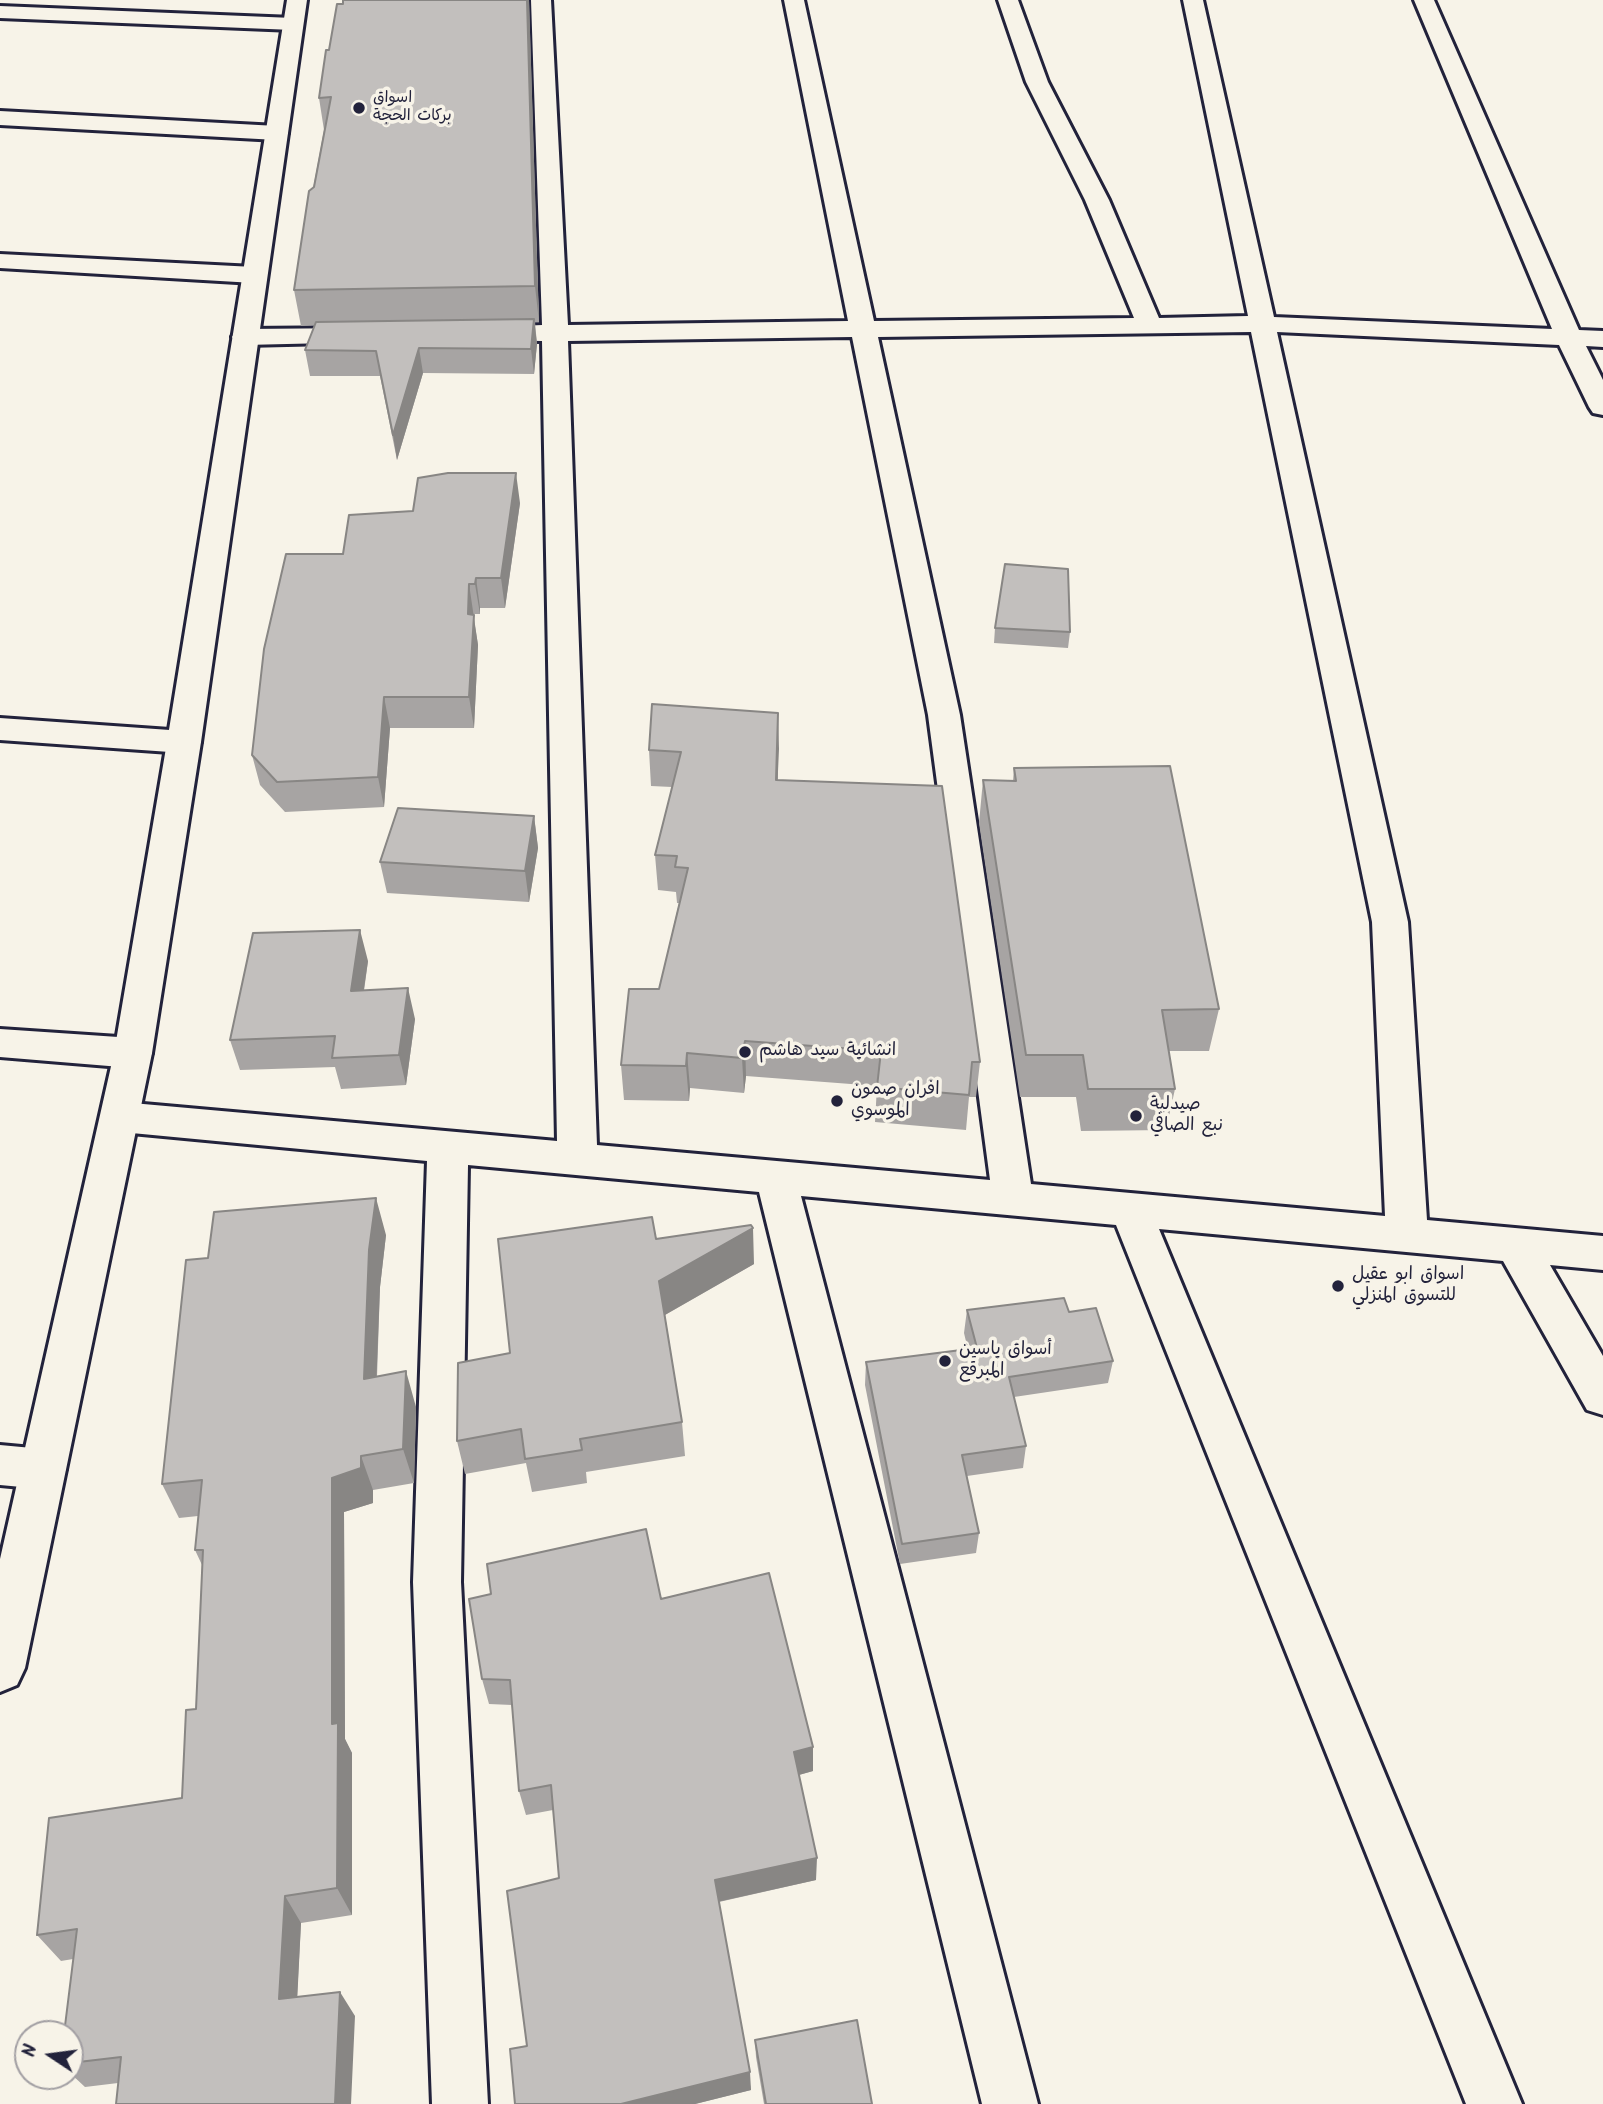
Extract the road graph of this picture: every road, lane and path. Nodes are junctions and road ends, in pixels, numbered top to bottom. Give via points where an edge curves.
1 (541, 0) edge
2 (794, 0) edge
3 (1008, 0) edge
4 (1193, 0) edge
5 (1424, 0) edge
6 (0, 12) edge
7 (295, 12) edge
8 (0, 118) edge
9 (276, 133) junction
10 (0, 261) edge
11 (254, 275) junction
12 (1262, 324) junction
13 (1150, 326) junction
14 (863, 329) junction
15 (555, 333) junction
16 (393, 335) edge
17 (460, 335) edge
18 (245, 337) junction
19 (1569, 338) junction
20 (1603, 339) edge
21 (1603, 407) edge
22 (0, 729) edge
23 (184, 742) junction
24 (0, 1043) edge
25 (133, 1053) junction
26 (121, 1117) junction
27 (448, 1147) junction
28 (577, 1159) junction
29 (776, 1177) junction
30 (1013, 1199) junction
31 (1131, 1210) junction
32 (1407, 1235) junction
33 (1516, 1245) junction
34 (1603, 1253) edge
35 (1603, 1396) edge
36 (22, 1467) edge
37 (0, 1668) edge
38 (460, 2104) edge
39 (1010, 2104) edge
40 (1494, 2104) edge

1 - 15 street
2 - 14 street
3 - 13 street via 1037,82 1097,200
4 - 12 street
5 - 19 street
6 - 7 street
7 - 9 street
8 - 9 street
9 - 11 street
10 - 11 street
11 - 18 street
12 - 13 street
12 - 19 street
12 - 32 street via 1390,922
13 - 14 street
14 - 15 street
14 - 30 street via 944,715
15 - 17 street
15 - 28 street
16 - 18 street
18 - 23 street
19 - 20 street
19 - 21 street
22 - 23 street
23 - 25 street
24 - 25 street
25 - 26 street
26 - 27 street
26 - 36 street
27 - 28 street
27 - 38 street via 437,1582
28 - 29 street
29 - 30 street
29 - 39 street
30 - 31 street
31 - 32 street
31 - 40 street
32 - 33 street
33 - 34 street
33 - 35 street
36 - 37 street

